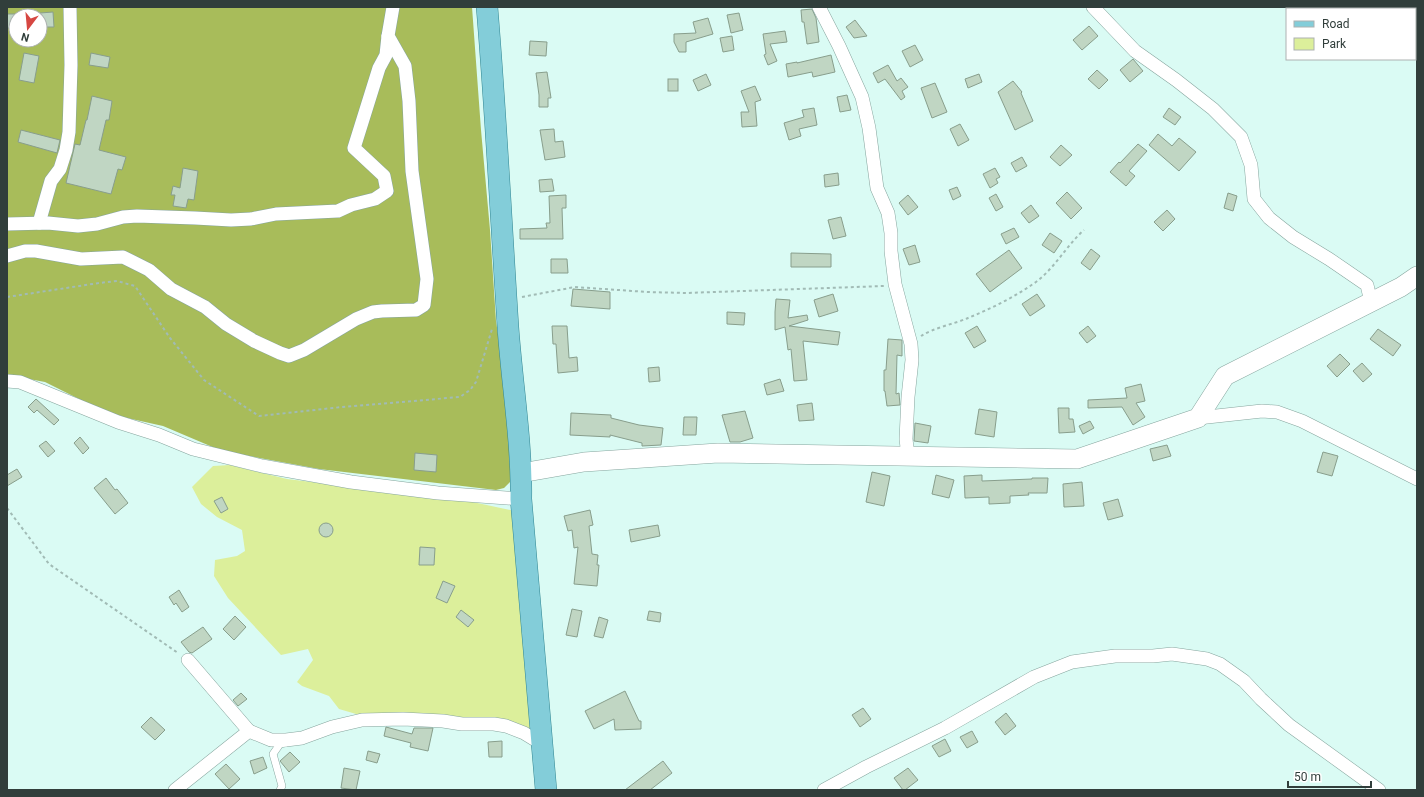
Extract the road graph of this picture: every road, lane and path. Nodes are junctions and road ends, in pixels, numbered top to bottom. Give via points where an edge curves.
1 (70, 7) edge
2 (393, 7) edge
3 (487, 7) edge
4 (819, 7) edge
5 (1093, 7) edge
6 (388, 36) junction
7 (40, 223) junction
8 (7, 224) edge
9 (1084, 230) dead end
10 (7, 256) edge
11 (1417, 276) edge
12 (895, 284) junction
13 (507, 300) junction
14 (1371, 302) junction
15 (911, 344) junction
16 (7, 381) edge
17 (1198, 418) junction
18 (908, 456) junction
19 (521, 473) junction
20 (1417, 479) edge
21 (521, 499) junction
22 (7, 508) edge
23 (188, 660) joint
24 (249, 731) junction
25 (302, 738) junction
26 (542, 744) junction
27 (176, 790) edge
28 (280, 790) edge
29 (546, 790) edge
30 (824, 790) edge
31 (1379, 790) edge

1 - 7 street via 69,132 60,169 52,181
2 - 6 street
3 - 13 main road
4 - 12 street via 862,97 877,188 888,213
5 - 14 street via 1135,52 1182,84 1213,109 1241,137 1251,165 1254,199 1269,218 1293,237 1367,285
6 - 7 street via 386,55 379,68 354,148 384,176 387,191 375,200 351,205 338,211 276,214 251,219 137,216 78,226
6 - 10 street via 405,66 409,101 412,171 427,279 424,305 416,310 373,312 289,356 254,341 226,324 205,306 171,289 149,270 123,257 81,259 36,251
7 - 8 street
9 - 15 path via 1050,270 1032,285 969,318 924,334
11 - 14 street
12 - 13 path via 835,289 686,293 575,287
12 - 15 street
13 - 19 main road
14 - 17 street via 1225,376
15 - 18 street via 906,439
16 - 21 street via 20,382 193,449 262,466 352,482 438,493
17 - 18 street via 1078,459
17 - 20 street via 1262,411 1277,412 1302,421
18 - 19 street via 718,453 584,462
19 - 21 main road
21 - 26 main road
22 - 23 path via 49,564
23 - 24 street
24 - 25 street via 271,740
24 - 27 street
25 - 26 street via 362,720 403,719 506,726
25 - 28 lane via 280,744 273,754 282,786
26 - 29 main road
30 - 31 street via 945,728 1034,677 1072,662 1115,656 1172,654 1207,659 1220,664 1244,681 1289,725

